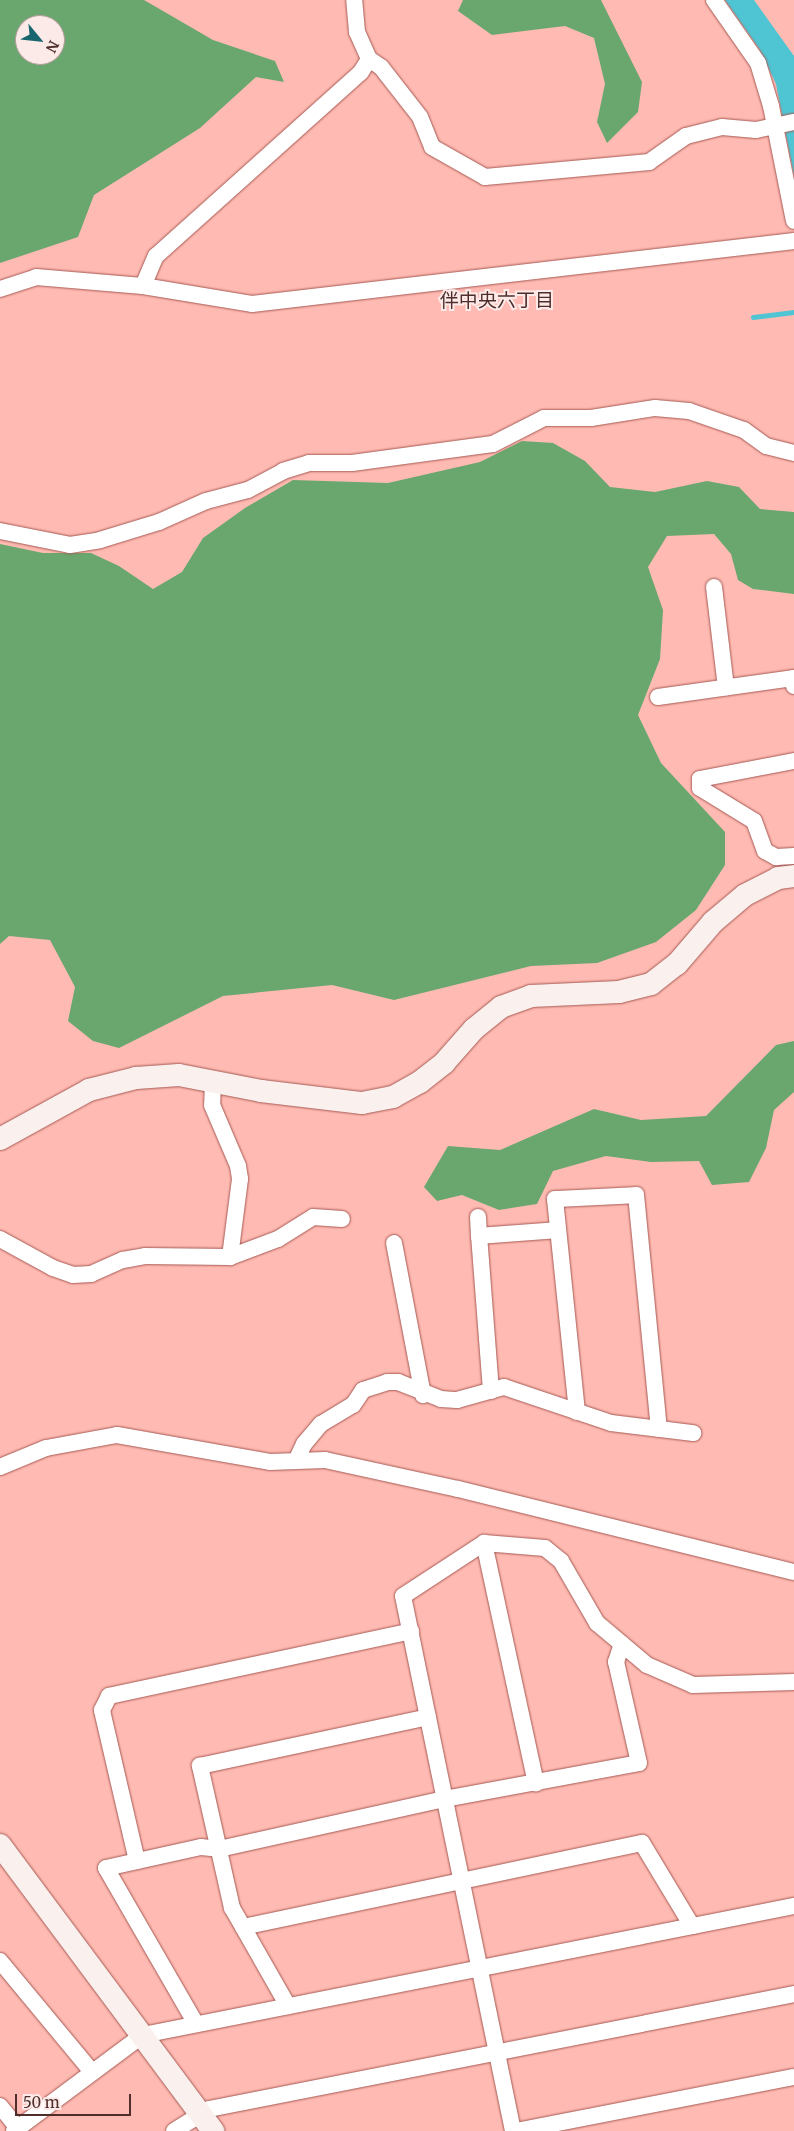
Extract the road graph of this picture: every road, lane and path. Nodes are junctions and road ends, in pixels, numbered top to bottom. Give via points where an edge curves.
1 (354, 0) edge
2 (714, 0) edge
3 (369, 59) junction
4 (784, 125) edge
5 (794, 221) edge
6 (794, 241) edge
7 (143, 286) junction
8 (0, 290) edge
9 (794, 454) edge
10 (0, 531) edge
11 (714, 587) dead end
12 (794, 686) edge
13 (726, 687) junction
14 (658, 697) dead end
15 (794, 762) edge
16 (794, 856) edge
17 (794, 876) edge
18 (213, 1081) junction
19 (0, 1139) edge
20 (478, 1217) dead end
21 (342, 1219) dead end
22 (558, 1230) junction
23 (479, 1236) junction
24 (0, 1239) edge
25 (394, 1243) dead end
26 (230, 1257) junction
27 (491, 1391) junction
28 (423, 1395) junction
29 (577, 1412) junction
30 (659, 1429) junction
31 (693, 1433) dead end
32 (296, 1461) junction
33 (0, 1467) edge
34 (484, 1543) junction
35 (794, 1572) edge
36 (410, 1630) junction
37 (622, 1644) junction
38 (794, 1682) edge
39 (428, 1717) junction
40 (536, 1782) junction
41 (445, 1800) junction
42 (0, 1845) edge
43 (219, 1849) junction
44 (137, 1861) junction
45 (462, 1882) junction
46 (794, 1906) edge
47 (692, 1926) junction
48 (243, 1927) junction
49 (0, 1961) edge
50 (480, 1968) junction
51 (794, 1994) edge
52 (288, 2006) junction
53 (196, 2024) junction
54 (143, 2035) junction
55 (497, 2052) junction
56 (92, 2072) junction
57 (794, 2077) edge
58 (0, 2106) edge
59 (200, 2112) junction
60 (16, 2130) edge
61 (174, 2131) edge
62 (213, 2131) edge
63 (515, 2131) edge

1 - 3 street via 357,32
2 - 4 street via 758,63
3 - 4 street via 381,67 420,117 432,147 485,177 649,162 686,136 722,127 756,130
3 - 7 street via 361,72 156,256
4 - 5 street
6 - 7 street via 252,304
7 - 8 street via 36,277
9 - 10 street via 766,446 744,430 689,410 655,408 591,418 544,418 486,446 352,463 309,463 283,471 248,490 206,501 159,522 100,540 70,545
11 - 13 street
12 - 13 street via 793,678
13 - 14 street
15 - 16 street via 700,779 700,788 754,821 765,851 776,857
17 - 18 street via 778,878 745,896 713,922 677,964 651,984 619,992 531,996 501,1007 474,1029 444,1062 393,1097 362,1103 311,1098
18 - 19 street via 170,1075 136,1078 89,1090
18 - 26 street via 212,1105 238,1166 240,1179
20 - 23 street
21 - 26 street via 313,1217 278,1239
22 - 23 street
22 - 29 street
22 - 30 street via 555,1199 636,1195
23 - 27 street
24 - 26 street via 53,1268 73,1275 91,1274 123,1260 145,1256
25 - 28 street
27 - 28 street via 457,1400
27 - 29 street via 504,1387
28 - 32 street via 398,1382 374,1384 363,1390 353,1405 321,1424 304,1444
29 - 30 street via 611,1422
30 - 31 street
32 - 33 street via 270,1462 117,1435 46,1448
32 - 35 street via 325,1460 458,1489
34 - 36 street via 403,1596
34 - 37 street via 546,1548 561,1561 597,1623
34 - 40 street
36 - 39 street
36 - 44 street via 109,1696 102,1710
37 - 38 street via 647,1665 694,1685
37 - 40 street via 616,1662 639,1763
39 - 41 street
39 - 43 street via 200,1766
40 - 41 street
41 - 43 street
41 - 45 street
42 - 54 street
43 - 44 street via 201,1847
43 - 48 street via 232,1908
44 - 53 street via 106,1868
45 - 47 street via 642,1843
45 - 48 street
45 - 50 street
46 - 47 street
47 - 50 street
48 - 52 street
49 - 56 street
50 - 52 street
50 - 55 street
51 - 55 street
52 - 53 street
53 - 54 street
54 - 56 street
54 - 59 street
55 - 59 street
55 - 63 street
56 - 60 street
57 - 63 street
58 - 60 street
59 - 61 street
59 - 62 street

